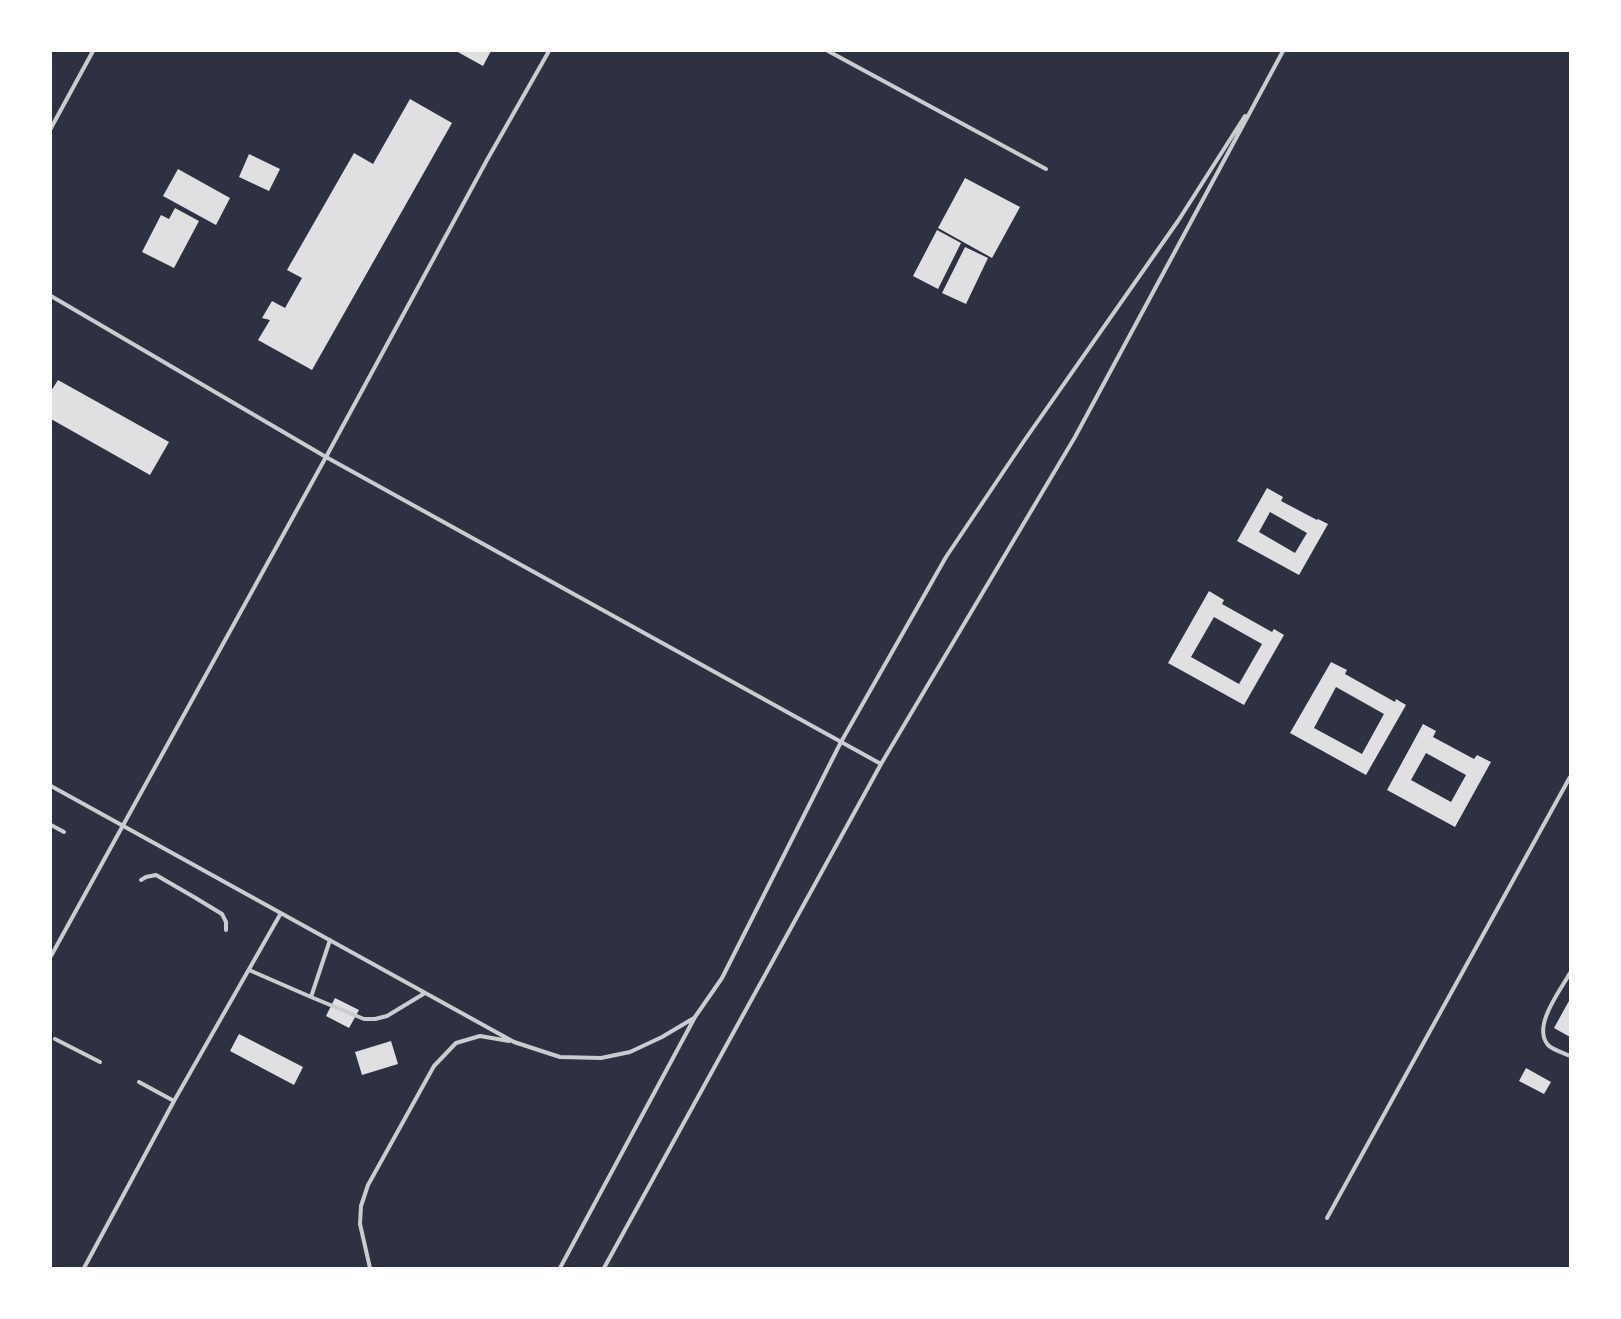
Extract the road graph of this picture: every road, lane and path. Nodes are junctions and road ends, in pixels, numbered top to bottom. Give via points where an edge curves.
1 (94, 51) edge
2 (549, 51) edge
3 (828, 51) edge
4 (1283, 51) edge
5 (1263, 88) junction
6 (51, 128) edge
7 (1046, 169) dead end
8 (51, 296) edge
9 (326, 457) junction
10 (841, 742) junction
11 (881, 764) junction
12 (1570, 777) edge
13 (1568, 784) edge
14 (51, 786) edge
15 (51, 825) edge
16 (124, 826) junction
17 (64, 832) dead end
18 (141, 880) dead end
19 (281, 913) junction
20 (226, 930) dead end
21 (330, 940) junction
22 (51, 956) edge
23 (249, 970) junction
24 (1570, 973) edge
25 (425, 993) junction
26 (311, 996) junction
27 (696, 1017) junction
28 (55, 1039) dead end
29 (514, 1042) junction
30 (1570, 1056) edge
31 (100, 1062) dead end
32 (140, 1082) dead end
33 (174, 1101) junction
34 (1327, 1218) dead end
35 (84, 1268) edge
36 (370, 1268) edge
37 (560, 1268) edge
38 (604, 1268) edge

1 - 6 lane
2 - 9 lane
3 - 7 lane
4 - 5 lane
5 - 10 lane via 1178,221 946,557
5 - 11 lane via 1075,437
8 - 9 lane
9 - 10 lane
9 - 16 lane
10 - 11 lane
10 - 27 lane via 722,978
11 - 38 lane
12 - 13 lane
13 - 34 lane
14 - 16 lane
15 - 17 lane
16 - 19 lane
16 - 22 lane
18 - 20 lane via 156,875 222,914
19 - 21 lane
19 - 23 lane
21 - 25 lane
21 - 26 lane
23 - 26 lane
23 - 33 lane
24 - 30 lane via 1546,1013 1542,1032 1549,1046
25 - 26 lane via 387,1016 375,1019 364,1019
25 - 29 lane
27 - 29 lane via 630,1052 602,1058 560,1057
27 - 37 lane
28 - 31 lane
29 - 36 lane via 480,1036 456,1043 434,1066 368,1185 361,1206 360,1224
32 - 33 lane
33 - 35 lane

